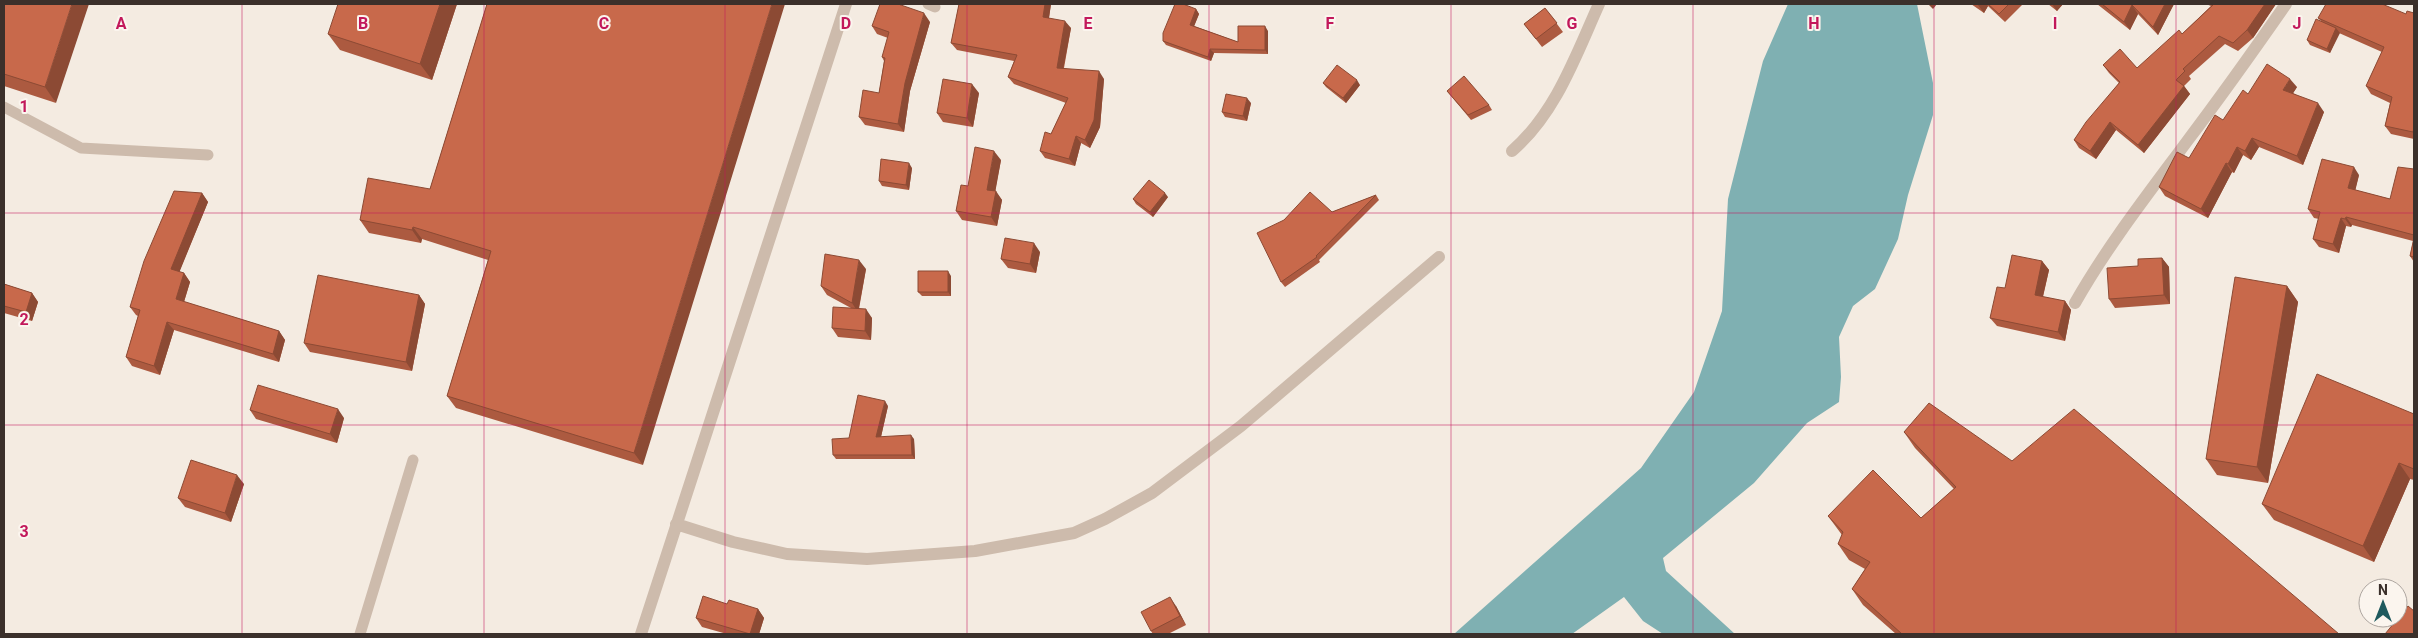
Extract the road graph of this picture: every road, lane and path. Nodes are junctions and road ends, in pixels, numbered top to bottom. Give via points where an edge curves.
1 (846, 4) edge
2 (1599, 4) edge
3 (2286, 4) edge
4 (4, 107) edge
5 (1512, 151) dead end
6 (208, 155) dead end
7 (1439, 257) dead end
8 (2075, 303) dead end
9 (413, 460) dead end
10 (676, 524) junction
11 (360, 634) edge
12 (641, 634) edge

1 - 10 street
2 - 5 street via 1568,75 1535,127
3 - 8 street via 2119,232
4 - 6 lane via 81,148
7 - 10 street via 1241,426 1152,492 1074,533 975,551 867,559 787,554 733,542
9 - 11 lane
10 - 12 street

